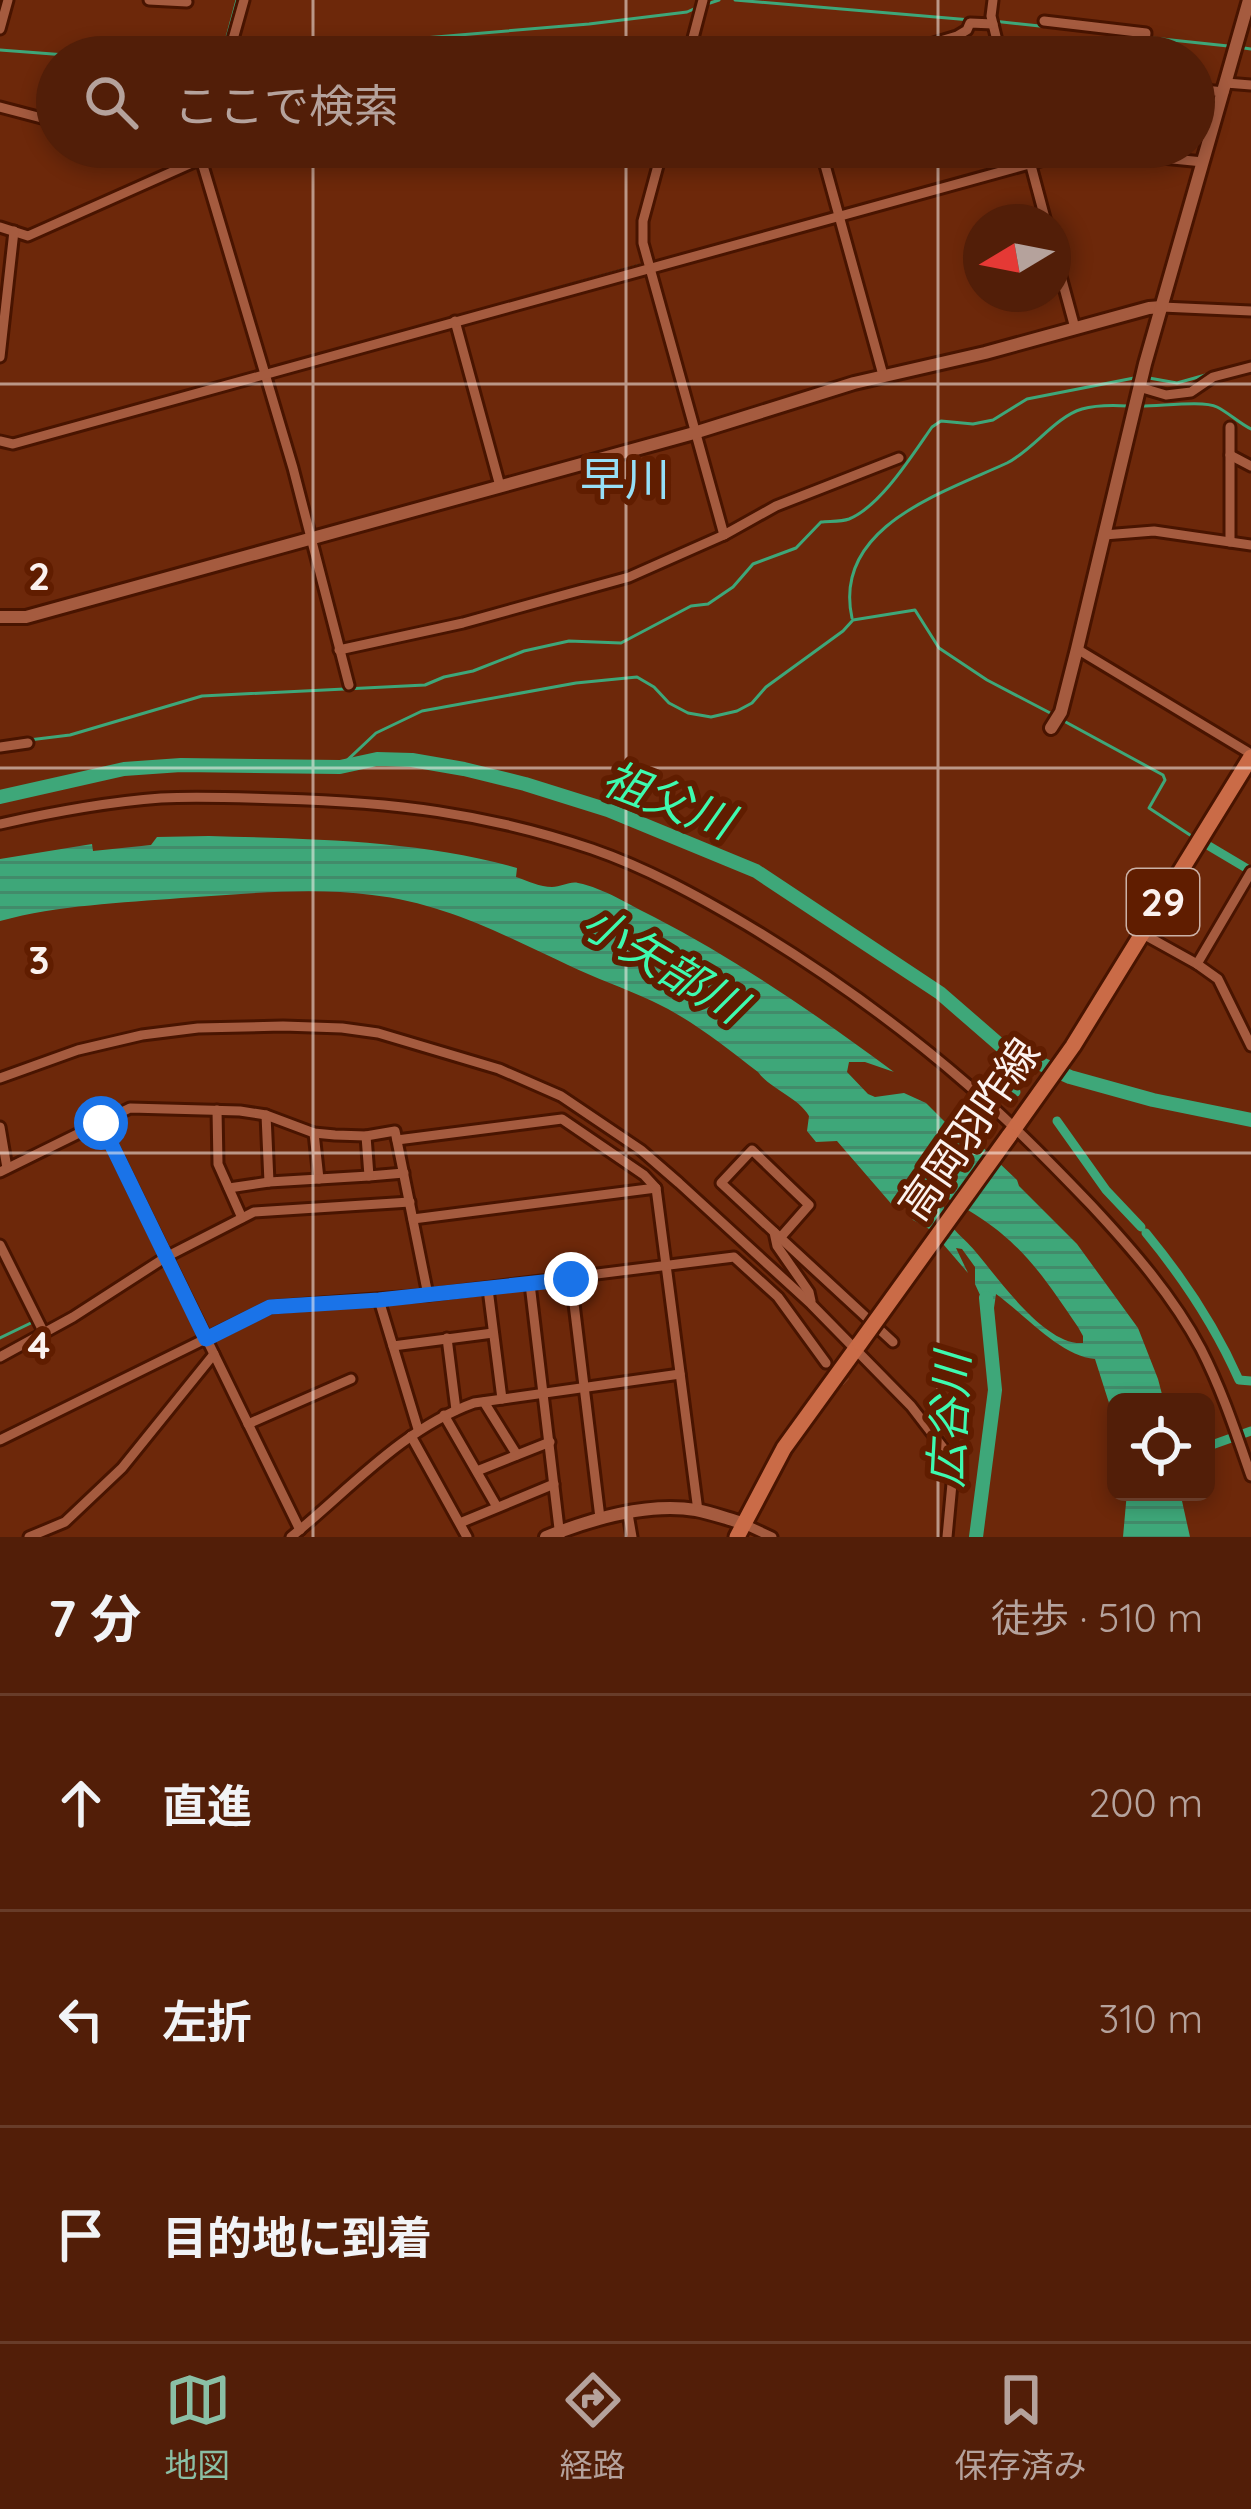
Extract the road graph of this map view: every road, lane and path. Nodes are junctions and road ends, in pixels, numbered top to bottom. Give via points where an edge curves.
1 (8, 0) edge
2 (149, 0) edge
3 (244, 0) edge
4 (703, 0) edge
5 (993, 0) edge
6 (1249, 0) edge
7 (187, 2) edge
8 (992, 20) junction
9 (1045, 21) dead end
10 (0, 29) edge
11 (234, 36) edge
12 (694, 36) edge
13 (956, 36) edge
14 (996, 36) edge
15 (1146, 36) edge
16 (1251, 86) edge
17 (1225, 87) junction
18 (1215, 88) edge
19 (0, 107) edge
20 (36, 116) edge
21 (1215, 121) edge
22 (183, 168) edge
23 (203, 168) edge
24 (657, 168) edge
25 (826, 168) edge
26 (988, 168) edge
27 (1032, 168) edge
28 (1201, 168) edge
29 (1041, 204) edge
30 (838, 212) junction
31 (0, 227) edge
32 (14, 231) junction
33 (649, 264) junction
34 (1162, 308) junction
35 (1251, 311) edge
36 (1071, 312) edge
37 (455, 321) junction
38 (1075, 328) junction
39 (0, 351) edge
40 (1251, 367) edge
41 (262, 368) junction
42 (883, 375) junction
43 (1138, 393) junction
44 (1230, 427) dead end
45 (694, 433) junction
46 (0, 441) edge
47 (1230, 455) junction
48 (899, 458) dead end
49 (1251, 466) edge
50 (500, 486) junction
51 (1104, 535) junction
52 (724, 536) junction
53 (310, 538) junction
54 (1230, 542) junction
55 (1251, 545) edge
56 (0, 617) edge
57 (1077, 649) junction
58 (340, 650) junction
59 (349, 685) dead end
60 (1056, 720) dead end
61 (28, 743) dead end
62 (0, 747) edge
63 (1251, 756) edge
64 (0, 824) edge
65 (1251, 872) edge
66 (1143, 934) junction
67 (1197, 964) junction
68 (1251, 1046) edge
69 (0, 1078) edge
70 (217, 1110) junction
71 (266, 1115) junction
72 (101, 1123) junction
73 (0, 1126) edge
74 (1013, 1131) junction
75 (314, 1133) junction
76 (366, 1136) junction
77 (398, 1140) junction
78 (3, 1170) edge
79 (404, 1172) junction
80 (369, 1176) junction
81 (319, 1179) junction
82 (269, 1181) junction
83 (229, 1188) junction
84 (656, 1188) junction
85 (410, 1202) junction
86 (242, 1218) junction
87 (413, 1219) junction
88 (777, 1235) junction
89 (0, 1245) edge
90 (166, 1257) junction
91 (666, 1267) junction
92 (571, 1279) junction
93 (530, 1284) junction
94 (488, 1289) junction
95 (428, 1295) junction
96 (379, 1300) junction
97 (812, 1304) junction
98 (44, 1333) junction
99 (493, 1333) junction
100 (447, 1338) junction
101 (206, 1339) junction
102 (892, 1342) dead end
103 (393, 1346) junction
104 (858, 1346) junction
105 (214, 1354) junction
106 (0, 1357) edge
107 (826, 1363) tunnel mouth
108 (680, 1374) junction
109 (351, 1379) dead end
110 (584, 1388) junction
111 (544, 1393) junction
112 (502, 1399) junction
113 (484, 1402) junction
114 (456, 1410) junction
115 (444, 1415) junction
116 (248, 1424) junction
117 (414, 1432) junction
118 (0, 1440) edge
119 (550, 1442) junction
120 (517, 1455) junction
121 (477, 1471) junction
122 (1251, 1476) edge
123 (554, 1484) junction
124 (496, 1507) junction
125 (698, 1510) junction
126 (628, 1514) junction
127 (600, 1518) junction
128 (460, 1522) junction
129 (740, 1530) edge
130 (296, 1534) edge
131 (555, 1535) edge
132 (29, 1537) edge
133 (467, 1537) edge
134 (632, 1537) edge
135 (772, 1537) edge
136 (947, 1537) edge

1 - 10 street
2 - 7 street
3 - 11 street
4 - 12 street
5 - 8 street
6 - 17 street
8 - 13 street via 970,23
8 - 14 street
9 - 15 street
16 - 17 street
17 - 18 street
17 - 21 street
19 - 20 street
22 - 32 street via 28,236
23 - 41 street
24 - 33 street via 643,221
25 - 30 street
26 - 30 street
27 - 29 street
28 - 34 street
30 - 33 street
30 - 42 street
31 - 32 street
32 - 39 street
33 - 37 street
33 - 45 street
34 - 35 street
34 - 38 street
34 - 43 street
36 - 38 street
37 - 41 street
37 - 50 street
38 - 42 street
40 - 43 street via 1191,392
41 - 46 street via 13,444
41 - 53 street
42 - 45 street
43 - 51 street
44 - 47 street
45 - 50 street
45 - 52 street
47 - 49 street
47 - 54 street
48 - 52 street via 776,506
50 - 53 street
51 - 54 street via 1154,531
51 - 57 street
52 - 58 street via 629,577
53 - 56 street via 26,617
53 - 58 street
54 - 55 street
57 - 60 street
57 - 63 street
58 - 59 street
61 - 62 street
63 - 66 main road, 高岡羽咋線 / 29
64 - 74 street via 113,803 225,798 385,803 545,834 650,873 781,946 878,1011
65 - 67 street
66 - 67 street
66 - 74 main road, 高岡羽咋線 / 29
67 - 68 street via 1218,980
69 - 97 street via 78,1050 198,1028 378,1033 561,1096 641,1150
70 - 71 street
70 - 72 street via 130,1108
70 - 83 street via 218,1164
71 - 75 street
71 - 82 street
72 - 78 street
72 - 90 street
73 - 78 street
74 - 104 main road, 高岡羽咋線 / 29, bridge
74 - 122 street via 1166,1292 1226,1403
75 - 76 street
75 - 81 street
76 - 77 street via 395,1131
76 - 80 street
77 - 79 street
77 - 84 street via 562,1119
79 - 80 street
79 - 85 street
80 - 81 street
81 - 82 street
82 - 83 street
83 - 86 street
84 - 87 street
84 - 91 street
85 - 86 street
85 - 87 street
86 - 90 street
87 - 95 street
88 - 88 street via 721,1183 752,1150 809,1205
88 - 97 street
88 - 102 street
89 - 98 street
90 - 98 street
90 - 101 street
91 - 92 street
91 - 107 street via 734,1257 778,1297
91 - 108 street
92 - 93 street
92 - 110 street
93 - 94 street
93 - 111 street
94 - 95 street
94 - 99 street
95 - 96 street
96 - 101 street via 270,1307
96 - 103 street
97 - 104 street
98 - 106 street
99 - 100 street
99 - 112 street
100 - 103 street
100 - 114 street
101 - 105 street
101 - 118 street
103 - 117 street
104 - 129 main road, 高岡羽咋線 / 29 via 784,1448
104 - 136 street via 951,1458
105 - 116 street
105 - 132 street via 122,1468 65,1522
108 - 110 street
108 - 125 street
109 - 116 street
110 - 111 street
110 - 127 street
111 - 112 street
111 - 119 street
112 - 113 street
113 - 114 street
113 - 120 street
114 - 115 street
115 - 117 street
115 - 121 street
116 - 130 street
117 - 128 street
117 - 130 street
119 - 120 street
119 - 123 street
120 - 121 street
121 - 124 street
123 - 124 street
123 - 131 street
124 - 128 street
125 - 126 street
125 - 129 street
126 - 127 street
126 - 134 street
127 - 131 street
128 - 133 street
129 - 135 street

